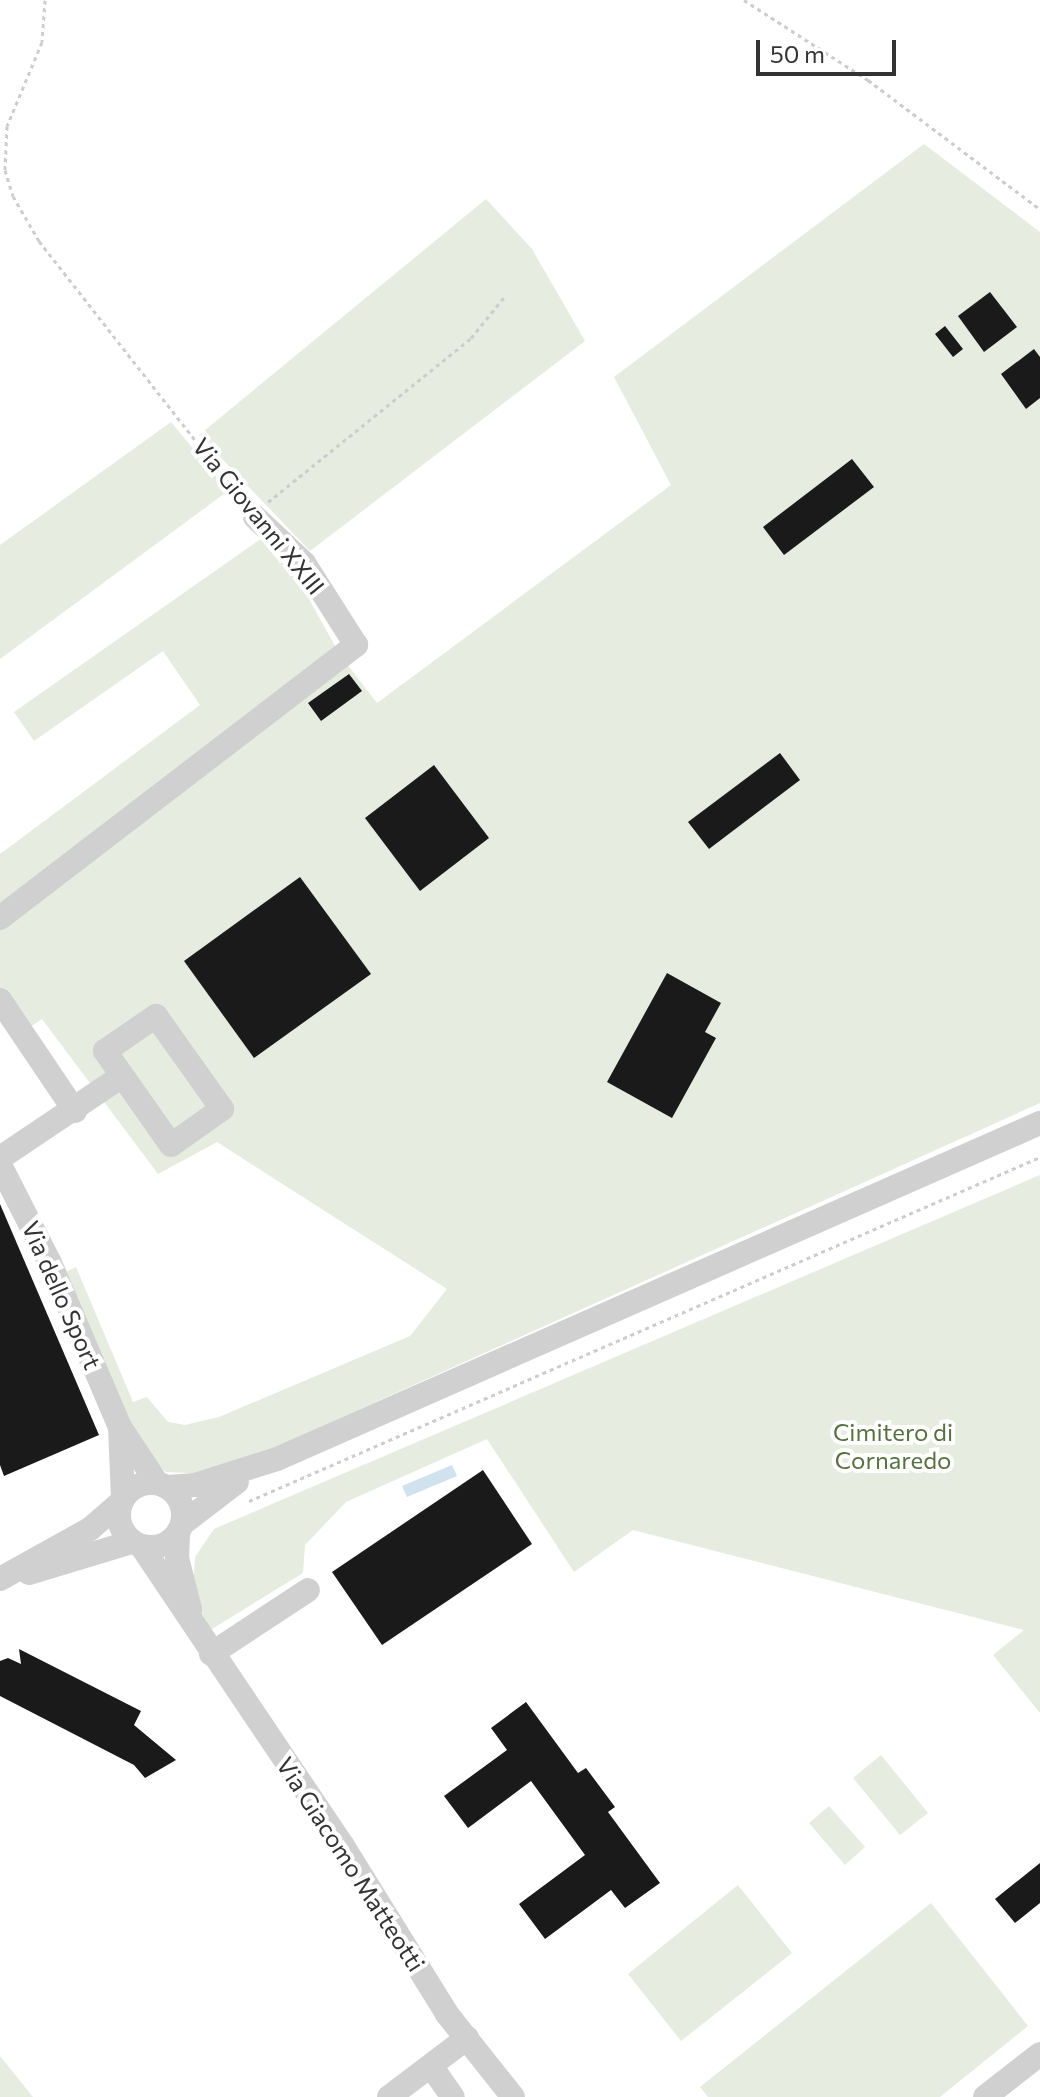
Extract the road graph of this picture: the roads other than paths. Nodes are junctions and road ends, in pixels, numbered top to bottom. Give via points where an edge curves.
1 (255, 517) road end
2 (0, 918) edge
3 (0, 1000) edge
4 (122, 1076) junction
5 (75, 1111) junction
6 (1040, 1123) edge
7 (0, 1158) edge
8 (0, 1165) edge
9 (120, 1427) junction
10 (277, 1459) junction
11 (162, 1485) junction
12 (122, 1501) junction
13 (180, 1528) junction
14 (137, 1544) junction
15 (0, 1580) edge
16 (308, 1590) dead end
17 (194, 1627) junction
18 (211, 1654) junction
19 (467, 2038) junction
20 (1040, 2054) edge
21 (431, 2066) junction
22 (389, 2097) edge
23 (453, 2097) edge
24 (513, 2097) edge
25 (985, 2097) edge

1 - 2 street, Via Giovanni XXIII via 304,563 356,645
3 - 5 street
4 - 4 street via 105,1051 156,1016 222,1109 171,1145
4 - 5 street
5 - 7 street
6 - 10 street
8 - 9 street, Via dello Sport via 50,1263
9 - 11 street, Via dello Sport
9 - 12 street, Via dello Sport
10 - 11 street via 195,1485
10 - 13 street via 212,1497
11 - 12 street via 137,1485
11 - 13 street via 181,1503
12 - 14 street via 120,1525
12 - 15 street via 90,1529
13 - 14 street via 162,1546
13 - 17 street, Via Giacomo Matteotti via 177,1558
14 - 15 street
14 - 17 street, Via Giacomo Matteotti
16 - 18 street
17 - 18 street, Via Giacomo Matteotti
18 - 19 street, Via Giacomo Matteotti
19 - 21 street
19 - 24 street, Via Giacomo Matteotti
20 - 25 street
21 - 22 street
21 - 23 street

